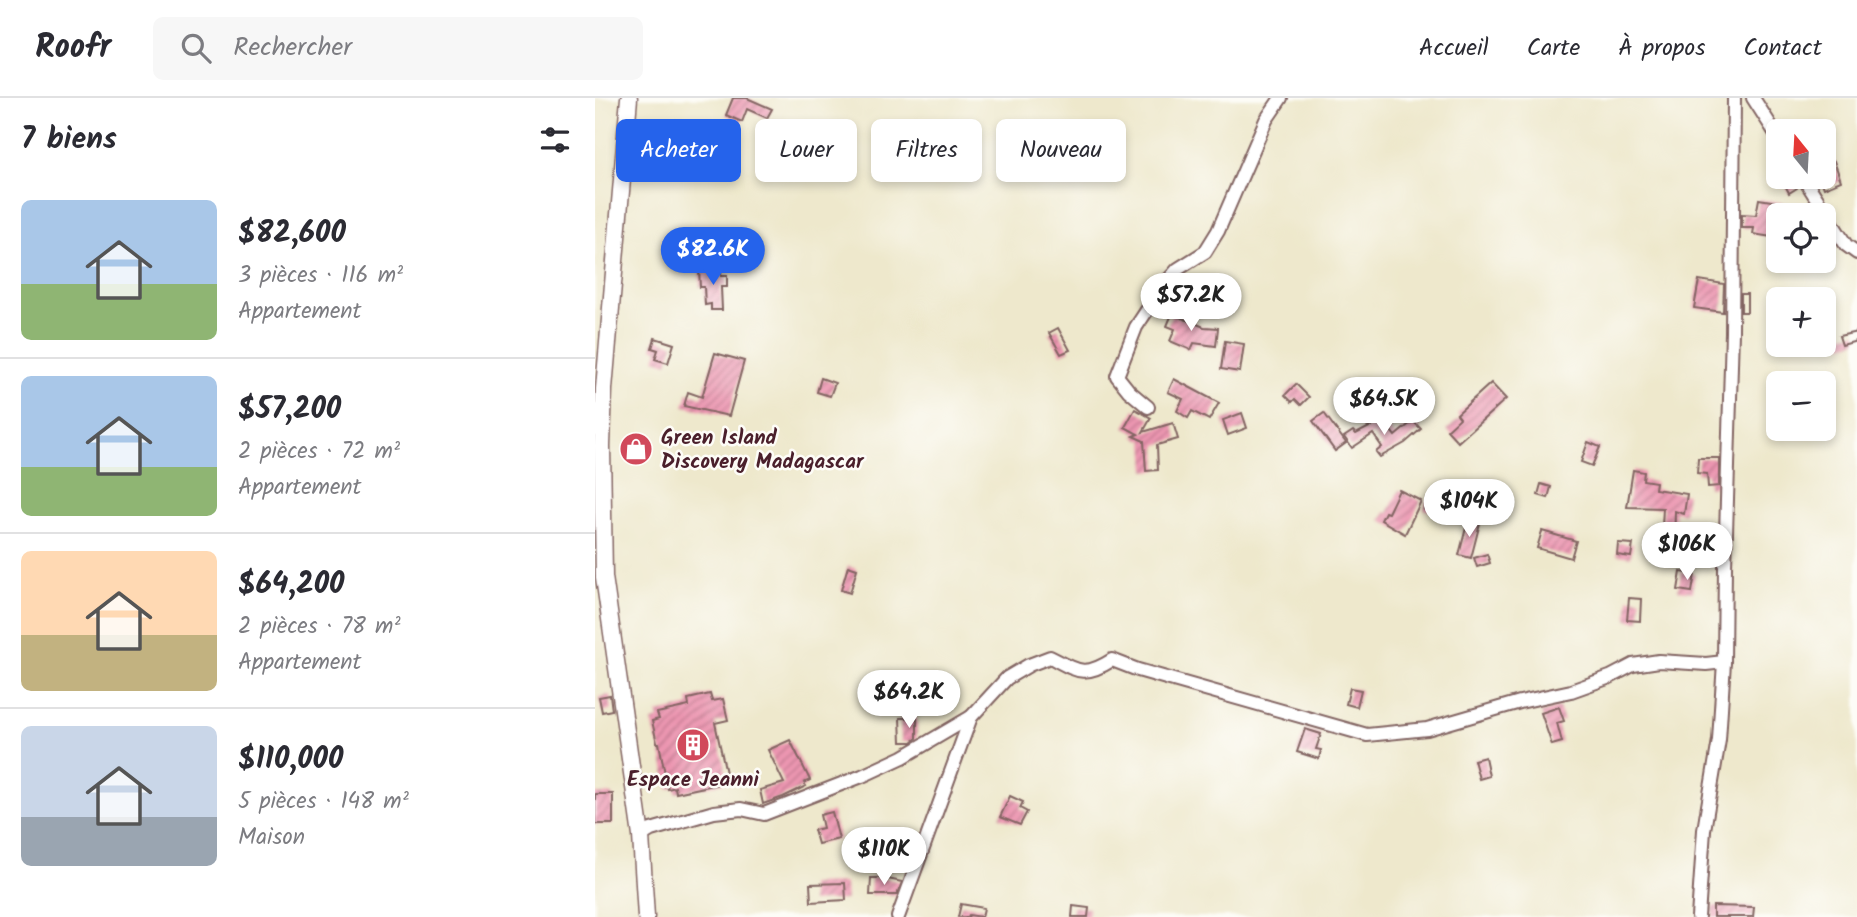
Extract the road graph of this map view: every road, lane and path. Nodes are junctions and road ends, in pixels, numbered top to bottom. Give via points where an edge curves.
1 (629, 98) edge
2 (1281, 98) edge
3 (1734, 98) edge
4 (1753, 98) edge
5 (1766, 119) edge
6 (1811, 189) edge
7 (1857, 253) edge
8 (1148, 407) dead end
9 (1724, 662) junction
10 (971, 717) junction
11 (641, 836) junction
12 (646, 917) edge
13 (898, 917) edge
14 (1698, 917) edge

1 - 11 main road via 604,389 604,577
2 - 8 street via 1266,120 1205,252 1178,269 1136,327 1117,376
3 - 9 street
4 - 5 street
6 - 7 street via 1846,245
9 - 10 street via 1633,665 1571,691 1427,729 1367,736 1112,660 1080,672 1050,657 1007,678
9 - 14 street
10 - 11 street via 870,773 764,814 741,809 715,812
10 - 13 street
11 - 12 main road

